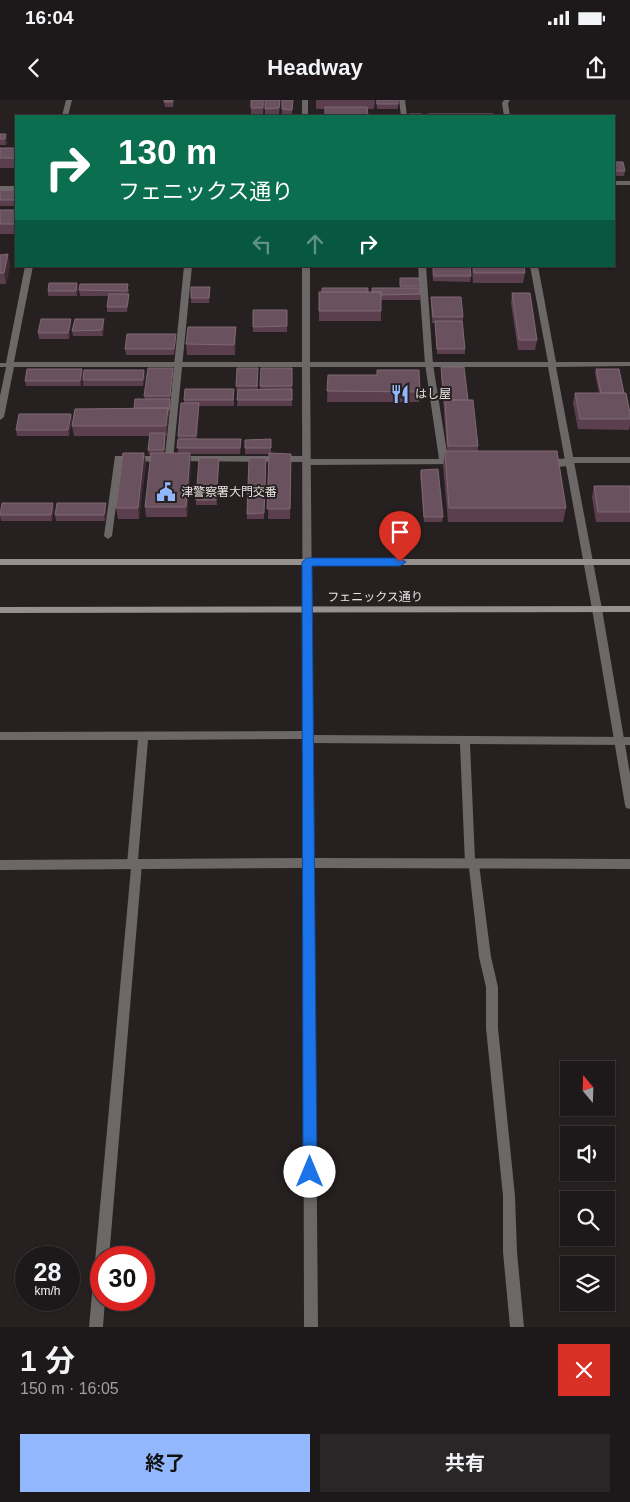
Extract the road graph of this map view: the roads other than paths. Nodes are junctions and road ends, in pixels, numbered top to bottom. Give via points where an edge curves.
1 (69, 100) edge
2 (305, 100) edge
3 (402, 100) edge
4 (507, 100) edge
5 (65, 115) edge
6 (305, 115) edge
7 (404, 115) edge
8 (507, 115) edge
9 (615, 183) edge
10 (630, 183) edge
11 (0, 188) edge
12 (15, 188) edge
13 (29, 267) edge
14 (188, 267) edge
15 (306, 267) edge
16 (422, 267) edge
17 (534, 267) edge
18 (307, 364) junction
19 (430, 364) junction
20 (552, 364) junction
21 (630, 364) edge
22 (0, 365) edge
23 (10, 365) junction
24 (180, 365) junction
25 (0, 417) edge
26 (169, 459) junction
27 (307, 460) junction
28 (630, 460) edge
29 (444, 462) junction
30 (463, 462) edge
31 (570, 462) junction
32 (531, 463) edge
33 (108, 536) dead end
34 (0, 562) edge
35 (307, 562) junction
36 (588, 562) junction
37 (630, 562) edge
38 (597, 609) junction
39 (630, 609) edge
40 (0, 610) edge
41 (307, 610) junction
42 (0, 736) edge
43 (143, 736) junction
44 (308, 737) junction
45 (465, 740) junction
46 (625, 741) edge
47 (630, 805) edge
48 (308, 862) junction
49 (135, 864) junction
50 (472, 864) junction
51 (630, 864) edge
52 (0, 865) edge
53 (103, 1246) edge
54 (97, 1311) edge
55 (96, 1327) edge
56 (311, 1327) edge
57 (517, 1327) edge

1 - 5 street
2 - 6 street
3 - 7 street
4 - 8 street
9 - 10 street
11 - 12 street
13 - 23 street
14 - 24 street
15 - 18 street
16 - 19 street
17 - 20 street
18 - 19 street
18 - 24 street
18 - 27 street
19 - 20 street
19 - 29 street
20 - 21 street
20 - 31 street
22 - 23 street
23 - 24 street
23 - 25 street
24 - 26 street
26 - 27 street
26 - 33 street via 118,458
27 - 29 street
27 - 35 street
28 - 31 street
29 - 30 street
31 - 32 street
31 - 36 street
34 - 35 street
35 - 36 street
35 - 41 street
36 - 37 street
36 - 38 street
38 - 39 street, フェニックス通り
38 - 41 street, フェニックス通り
38 - 46 street
40 - 41 street, フェニックス通り
41 - 44 street
42 - 43 street
43 - 44 street
43 - 49 street
44 - 45 street
44 - 48 street
45 - 46 street
45 - 50 street
46 - 47 street
48 - 49 street
48 - 50 street
48 - 56 street
49 - 52 street
49 - 53 street
50 - 51 street
50 - 57 street via 492,987 492,1028 510,1196 510,1252
54 - 55 street

